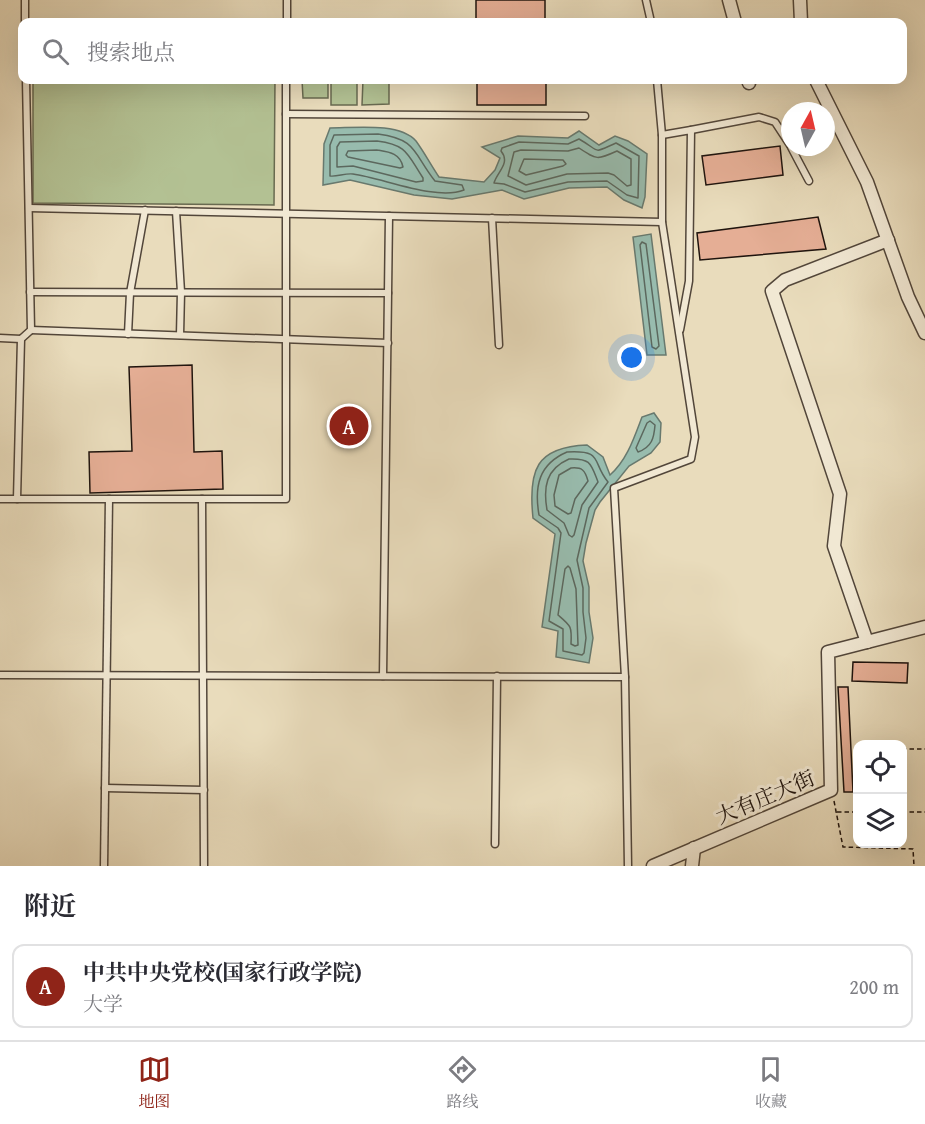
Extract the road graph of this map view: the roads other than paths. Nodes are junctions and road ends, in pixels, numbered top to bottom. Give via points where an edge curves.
1 (25, 0) edge
2 (287, 0) edge
3 (646, 0) edge
4 (729, 0) edge
5 (800, 0) edge
6 (25, 18) edge
7 (286, 18) edge
8 (650, 18) edge
9 (734, 18) edge
10 (801, 18) edge
11 (26, 84) edge
12 (286, 84) edge
13 (657, 84) edge
14 (818, 84) edge
15 (286, 114) junction
16 (585, 117) dead end
17 (691, 130) junction
18 (781, 131) edge
19 (662, 135) junction
20 (796, 156) edge
21 (809, 181) dead end
22 (28, 208) junction
23 (146, 210) junction
24 (176, 211) junction
25 (286, 213) junction
26 (389, 216) junction
27 (492, 218) junction
28 (662, 222) junction
29 (888, 240) junction
30 (30, 292) junction
31 (181, 292) junction
32 (286, 292) junction
33 (130, 293) junction
34 (388, 293) junction
35 (31, 330) junction
36 (925, 333) edge
37 (128, 334) junction
38 (180, 335) junction
39 (680, 336) junction
40 (0, 339) edge
41 (21, 339) junction
42 (286, 339) junction
43 (388, 343) junction
44 (499, 345) dead end
45 (0, 499) edge
46 (17, 499) junction
47 (110, 499) junction
48 (202, 499) junction
49 (925, 627) edge
50 (867, 642) junction
51 (0, 675) edge
52 (106, 675) junction
53 (203, 675) junction
54 (383, 676) junction
55 (497, 676) junction
56 (625, 677) junction
57 (105, 788) junction
58 (204, 790) junction
59 (495, 843) dead end
60 (694, 849) junction
61 (104, 866) edge
62 (204, 866) edge
63 (628, 866) edge
64 (653, 866) edge
65 (692, 866) edge

1 - 6 lane
2 - 7 lane
3 - 8 lane
4 - 9 street
5 - 10 street
11 - 22 lane
12 - 15 lane
13 - 19 lane
14 - 29 street via 867,182
15 - 16 lane
15 - 25 lane
17 - 18 lane via 759,117 775,122
17 - 19 lane
17 - 39 lane via 689,281
19 - 28 lane
20 - 21 lane
22 - 23 lane
22 - 30 lane
23 - 24 lane
23 - 33 lane
24 - 25 lane
24 - 31 lane
25 - 26 lane
25 - 32 lane
26 - 27 lane
26 - 34 lane
27 - 28 lane
27 - 44 lane
28 - 39 lane
29 - 36 street
29 - 50 street via 785,280 772,291 840,494 834,546
30 - 33 lane
30 - 35 lane
31 - 32 lane
31 - 33 lane
31 - 38 lane
32 - 34 lane
32 - 42 lane
33 - 37 lane
34 - 43 lane
35 - 37 lane
35 - 41 lane
37 - 38 lane
38 - 42 lane
39 - 56 lane via 695,437 691,459 614,488
40 - 41 lane
41 - 46 lane
42 - 43 lane
42 - 48 lane via 286,499
43 - 54 lane
45 - 46 lane
46 - 47 lane
47 - 48 lane
47 - 52 lane
48 - 53 lane
49 - 50 street
50 - 60 street, 大有庄大街 via 828,652 831,790
51 - 52 lane
52 - 53 lane
52 - 57 lane
53 - 54 lane
53 - 58 lane
54 - 55 lane
55 - 56 lane
55 - 59 lane
56 - 63 lane
57 - 58 lane
57 - 61 lane
58 - 62 lane
60 - 64 street, 大有庄大街
60 - 65 street

